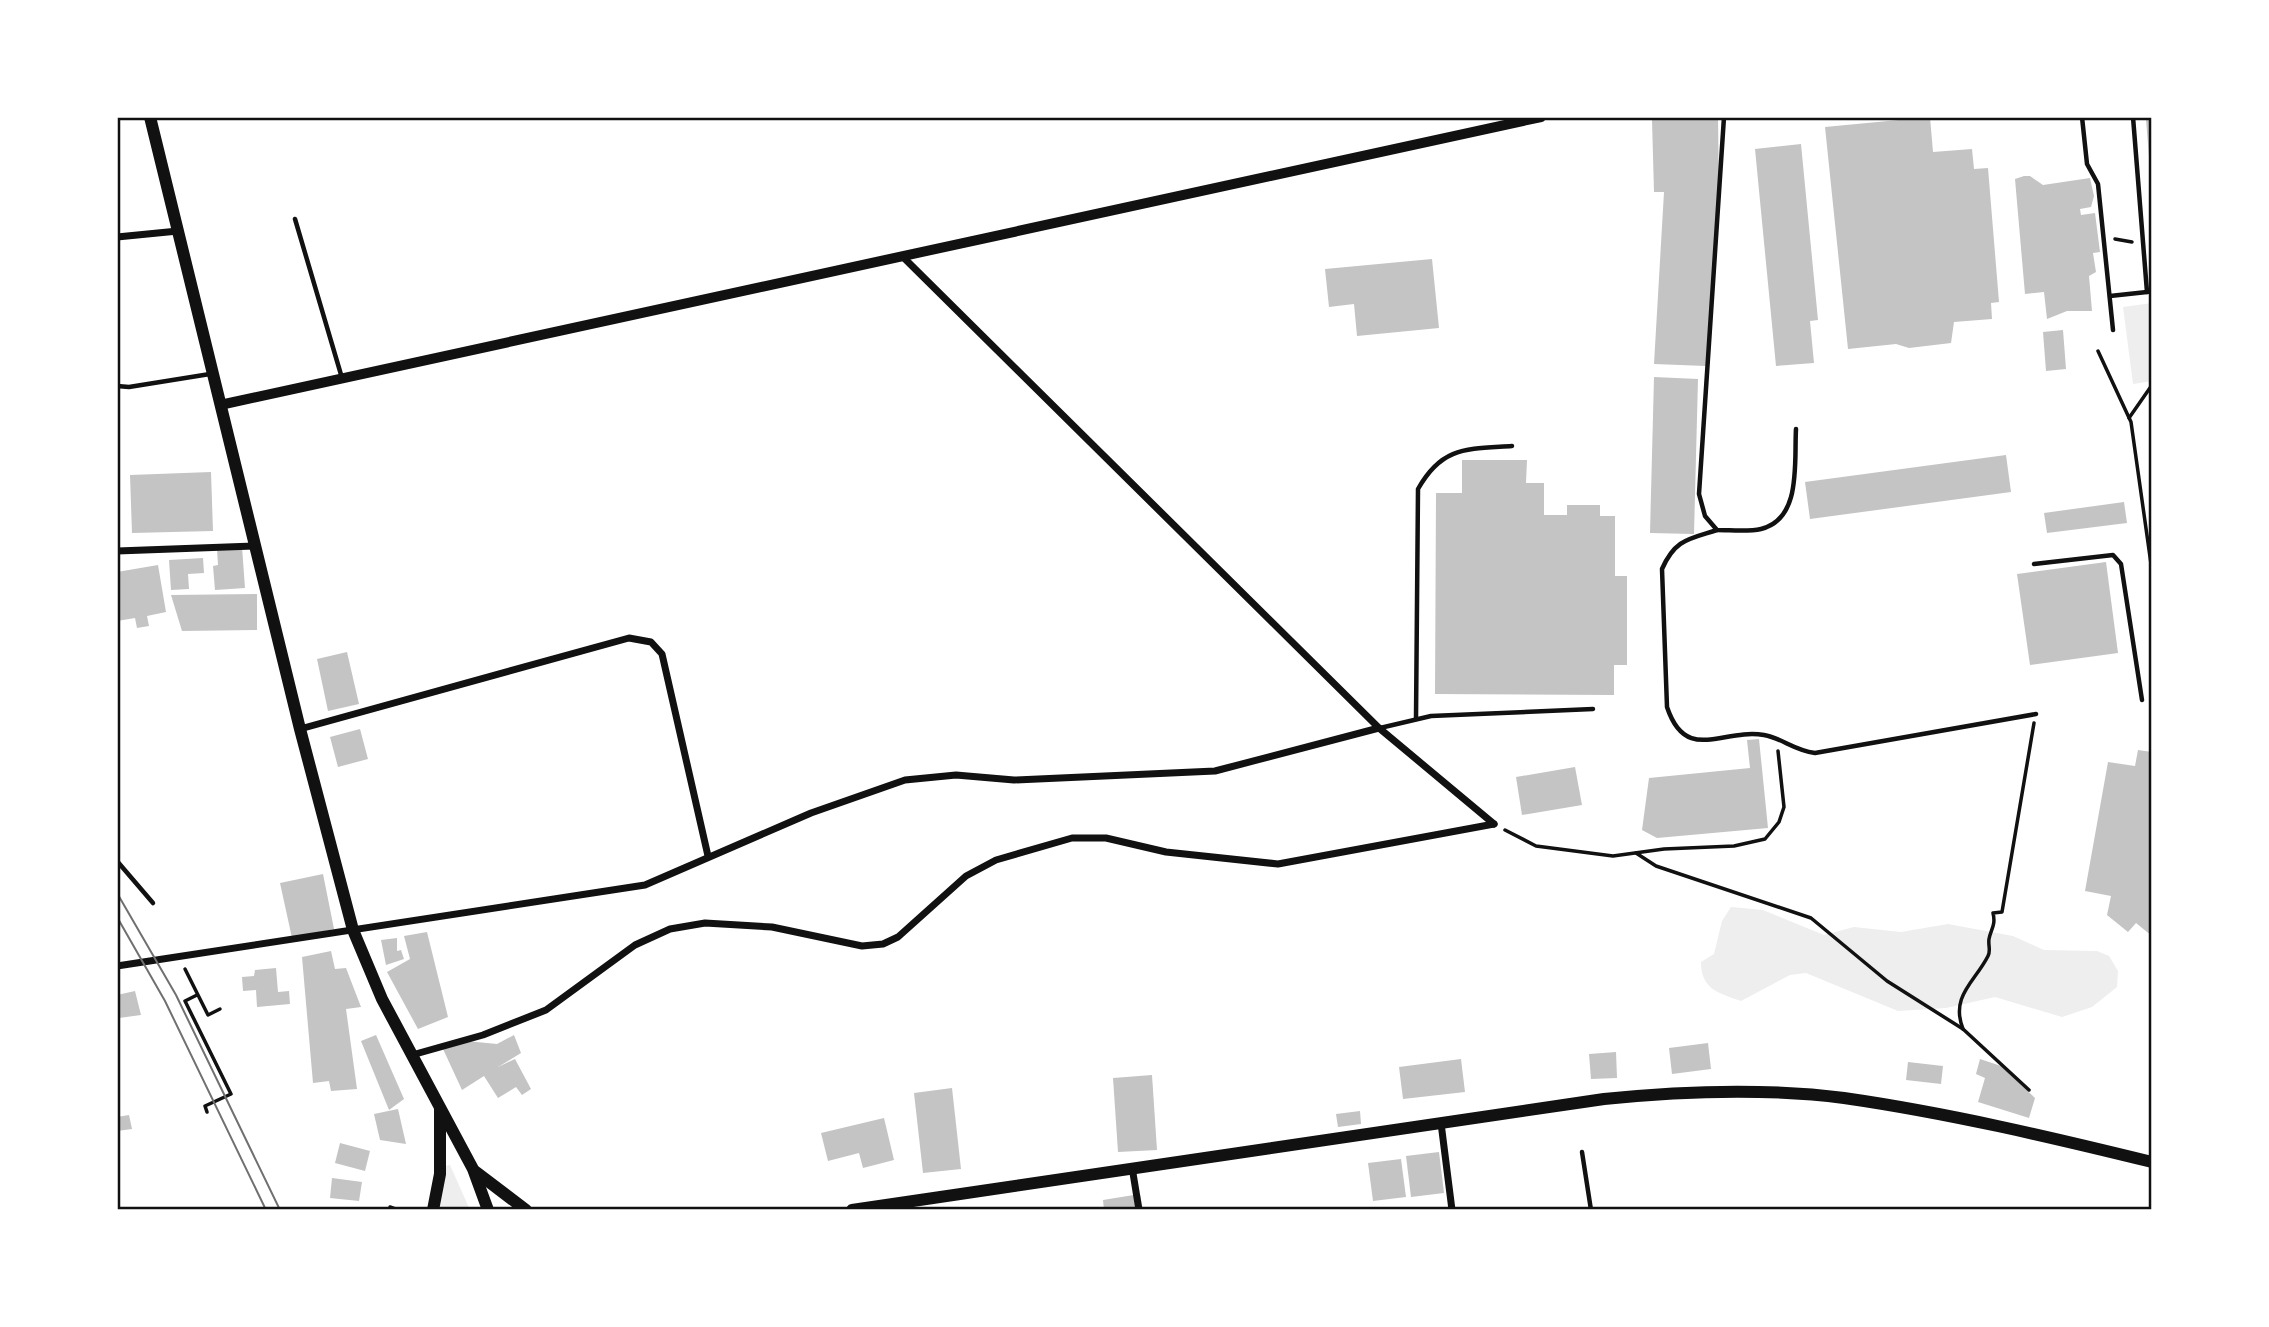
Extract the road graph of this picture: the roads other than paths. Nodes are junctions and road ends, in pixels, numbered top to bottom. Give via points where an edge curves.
1 (150, 117) edge
2 (1541, 117) edge
3 (1724, 117) edge
4 (2082, 117) edge
5 (2133, 117) edge
6 (295, 219) dead end
7 (178, 231) junction
8 (117, 237) edge
9 (904, 258) junction
10 (2150, 292) edge
11 (2110, 296) junction
12 (2113, 330) dead end
13 (212, 374) junction
14 (342, 379) junction
15 (117, 386) edge
16 (220, 405) junction
17 (1796, 429) dead end
18 (1512, 446) dead end
19 (1717, 530) junction
20 (254, 546) junction
21 (117, 551) edge
22 (2034, 564) dead end
23 (2142, 700) dead end
24 (1593, 709) dead end
25 (2036, 714) road end
26 (1416, 719) junction
27 (1379, 728) junction
28 (300, 729) junction
29 (708, 856) junction
30 (117, 861) edge
31 (153, 903) dead end
32 (353, 930) junction
33 (117, 966) edge
34 (412, 1055) junction
35 (439, 1107) junction
36 (1441, 1122) junction
37 (1582, 1152) dead end
38 (2152, 1162) edge
39 (1132, 1167) junction
40 (473, 1169) junction
41 (433, 1210) edge
42 (488, 1210) edge
43 (526, 1210) edge
44 (852, 1210) edge
45 (1139, 1210) edge
46 (1452, 1210) edge
47 (1591, 1210) edge

1 - 7 main road
2 - 9 street
3 - 19 lane via 1699,494 1705,516
4 - 11 lane via 2087,164 2098,184
5 - 10 lane
6 - 14 lane
7 - 8 street
7 - 13 main road
9 - 14 street
9 - 27 street
10 - 11 lane
11 - 12 lane
13 - 15 lane
13 - 16 main road
14 - 16 street
16 - 20 main road
17 - 19 lane via 1790,505 1781,521 1761,529
18 - 26 lane via 1451,452 1429,468 1418,489
19 - 25 lane via 1680,542 1662,569 1667,707 1682,736 1694,740 1762,735 1795,750 1815,753
20 - 21 street
20 - 28 main road
22 - 23 lane via 2113,555 2121,564
24 - 26 lane
26 - 27 lane
27 - 29 street via 1215,771 1014,780 956,775 905,780
27 - 34 street via 1494,824 1278,864 1166,852 1106,838 1073,838 996,860 966,876 898,937 883,944 862,946 772,927 705,923 670,929 635,945 546,1010 483,1035
28 - 29 street via 629,638 651,642 662,654
28 - 32 main road
29 - 32 street via 645,885
30 - 31 lane
32 - 33 street
32 - 34 main road
34 - 35 main road
35 - 40 main road
35 - 41 main road via 440,1174
36 - 38 main road via 1646,1095 1842,1098 1999,1125
36 - 39 main road
36 - 46 street
37 - 47 lane
39 - 44 main road
39 - 45 street
40 - 42 main road
40 - 43 main road

